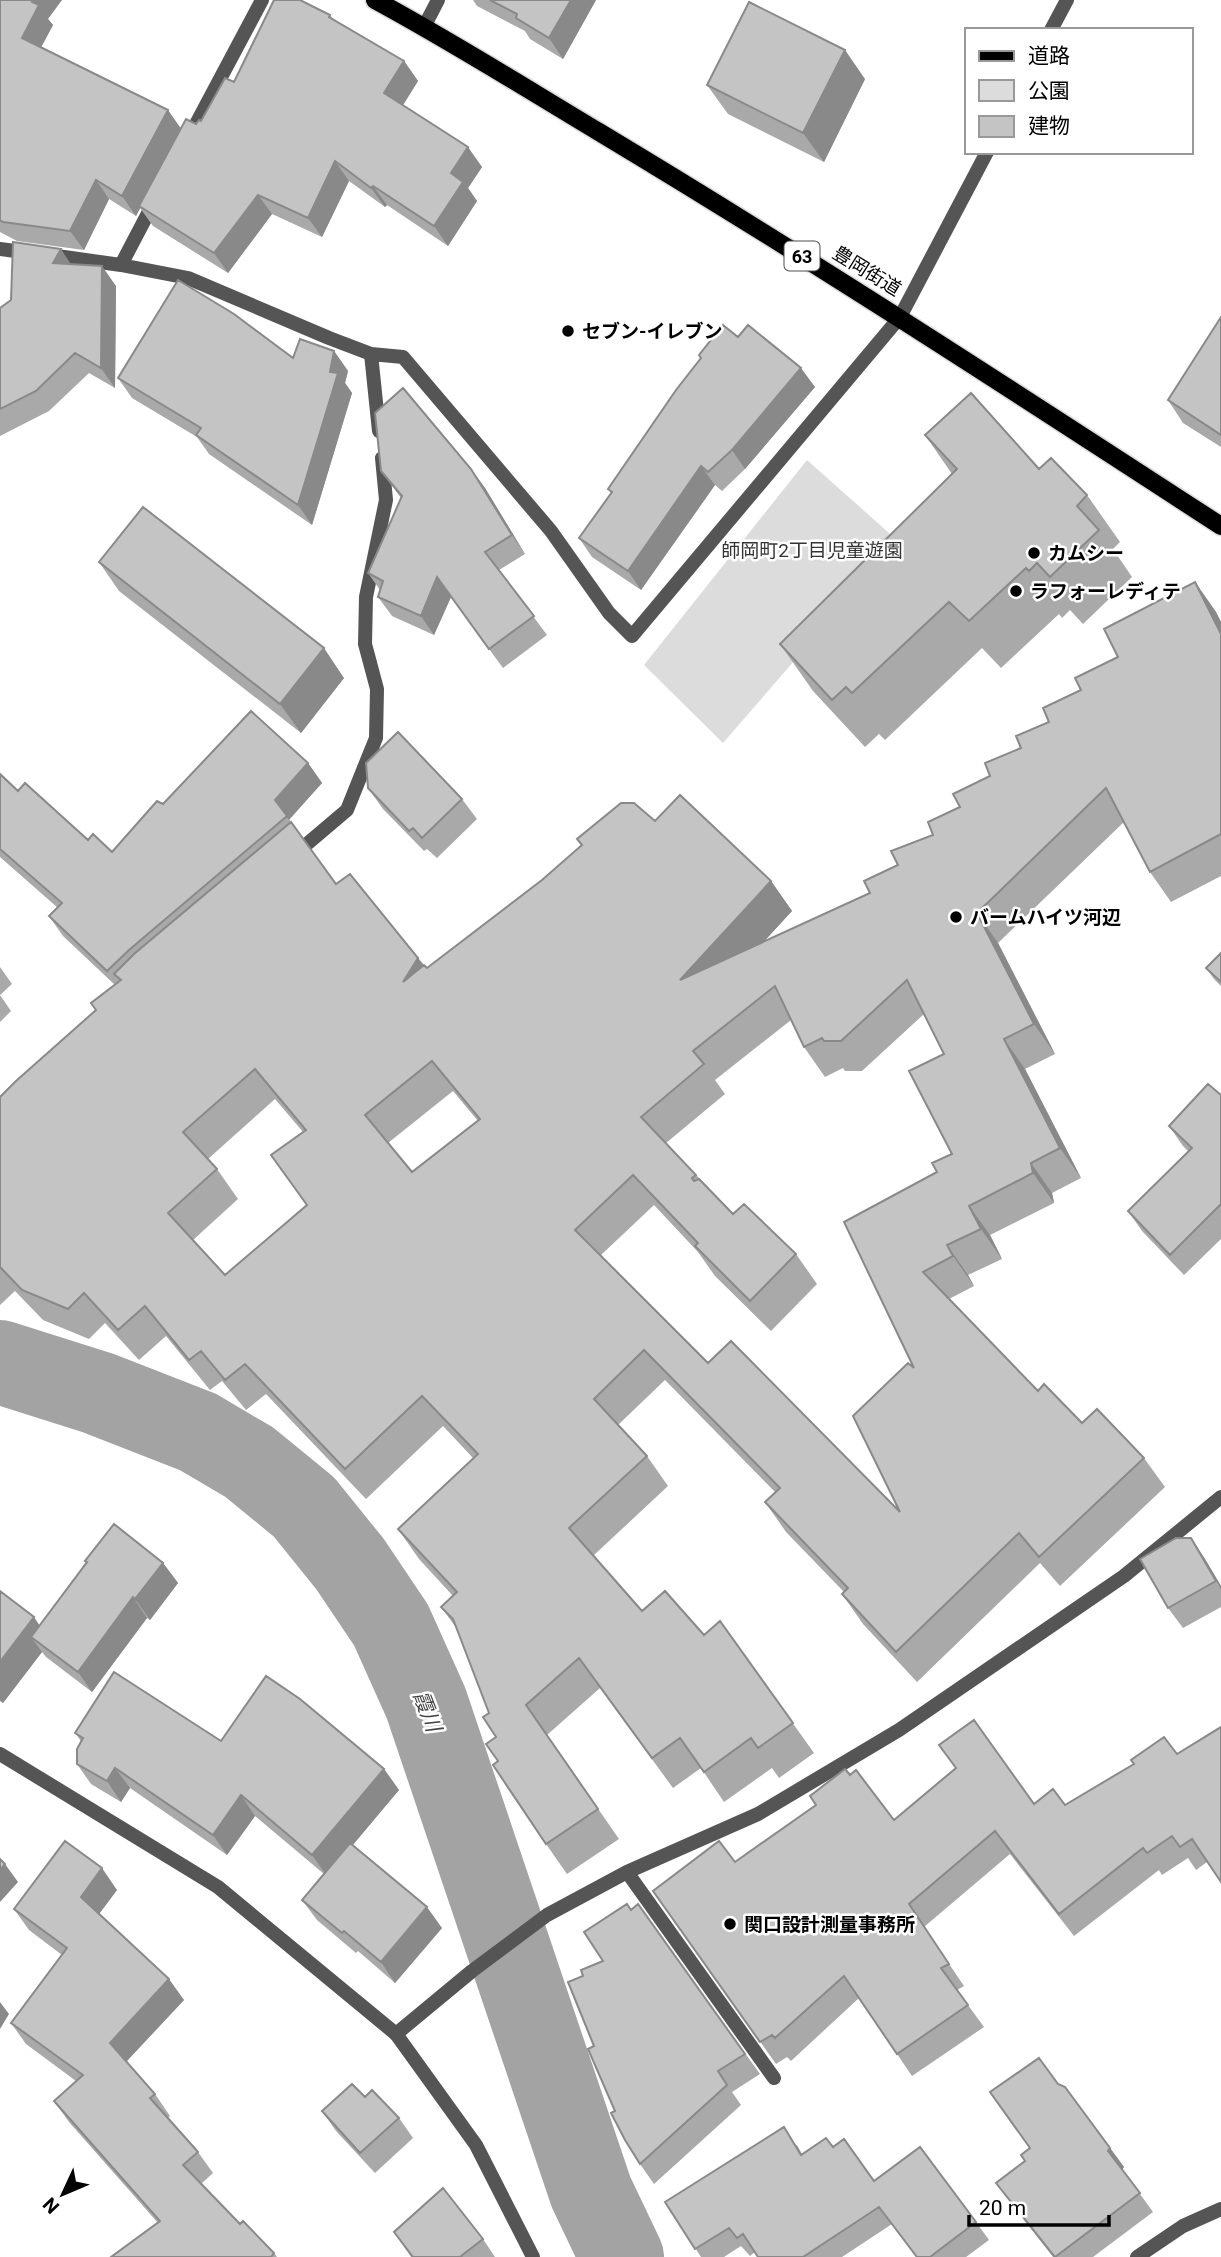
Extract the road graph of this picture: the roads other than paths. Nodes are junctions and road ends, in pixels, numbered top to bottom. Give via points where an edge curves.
1 (262, 0) edge
2 (375, 0) edge
3 (438, 0) edge
4 (1067, 0) edge
5 (424, 27) junction
6 (1052, 28) edge
7 (986, 154) edge
8 (179, 156) edge
9 (160, 192) edge
10 (0, 249) edge
11 (121, 265) junction
12 (900, 317) junction
13 (371, 354) junction
14 (1221, 526) edge
15 (286, 862) edge
16 (1221, 1497) edge
17 (0, 1754) edge
18 (627, 1872) junction
19 (396, 2034) junction
20 (774, 2078) dead end
21 (1221, 2209) edge
22 (533, 2257) edge
23 (1137, 2257) edge

1 - 8 street
2 - 5 main road, 豊岡街道 / 63
3 - 5 street
4 - 6 street
5 - 12 main road, 豊岡街道 / 63
7 - 12 street
9 - 11 street
10 - 11 street
11 - 13 street via 188,278
12 - 13 street via 632,636 608,613 551,531 403,357
12 - 14 main road, 豊岡街道 / 63
13 - 15 street via 386,500 366,597 365,645 377,689 376,738 347,810
16 - 18 street via 1125,1576 899,1730 758,1814
17 - 19 street via 218,1887
18 - 19 street via 540,1920
18 - 20 street
19 - 22 street via 476,2145
21 - 23 street via 1183,2226

